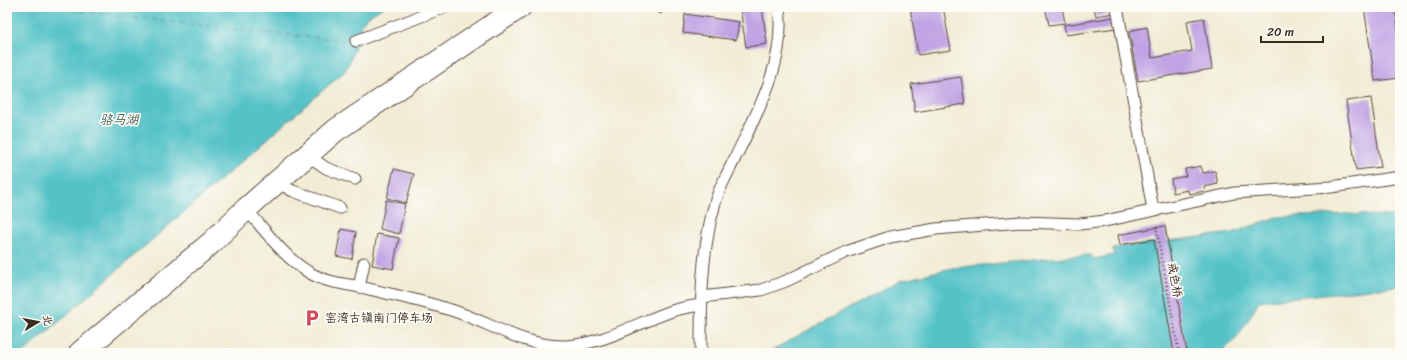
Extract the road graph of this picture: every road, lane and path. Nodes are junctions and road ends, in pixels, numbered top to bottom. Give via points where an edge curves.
1 (445, 7) edge
2 (779, 7) edge
3 (1117, 7) edge
4 (518, 8) edge
5 (356, 41) dead end
6 (307, 155) junction
7 (1400, 177) edge
8 (355, 179) dead end
9 (276, 182) junction
10 (246, 208) junction
11 (340, 208) dead end
12 (1153, 210) junction
13 (364, 262) dead end
14 (359, 287) junction
15 (702, 301) junction
16 (80, 353) edge
17 (701, 353) edge
18 (1178, 353) edge

1 - 5 lane
2 - 15 lane via 779,45 774,72 715,202 709,230
3 - 12 lane
4 - 6 street via 336,130
6 - 8 lane via 326,168
6 - 9 street
7 - 12 lane via 1331,187 1234,193
9 - 10 street
9 - 11 lane
10 - 14 lane via 281,248 311,274 328,281
10 - 16 street via 211,243
12 - 15 lane via 1080,224 1021,222 976,225 890,237 846,252 761,290
12 - 18 path, 戒色桥
13 - 14 lane
14 - 15 lane via 451,310 523,339 545,345 567,346 616,334
15 - 17 lane

